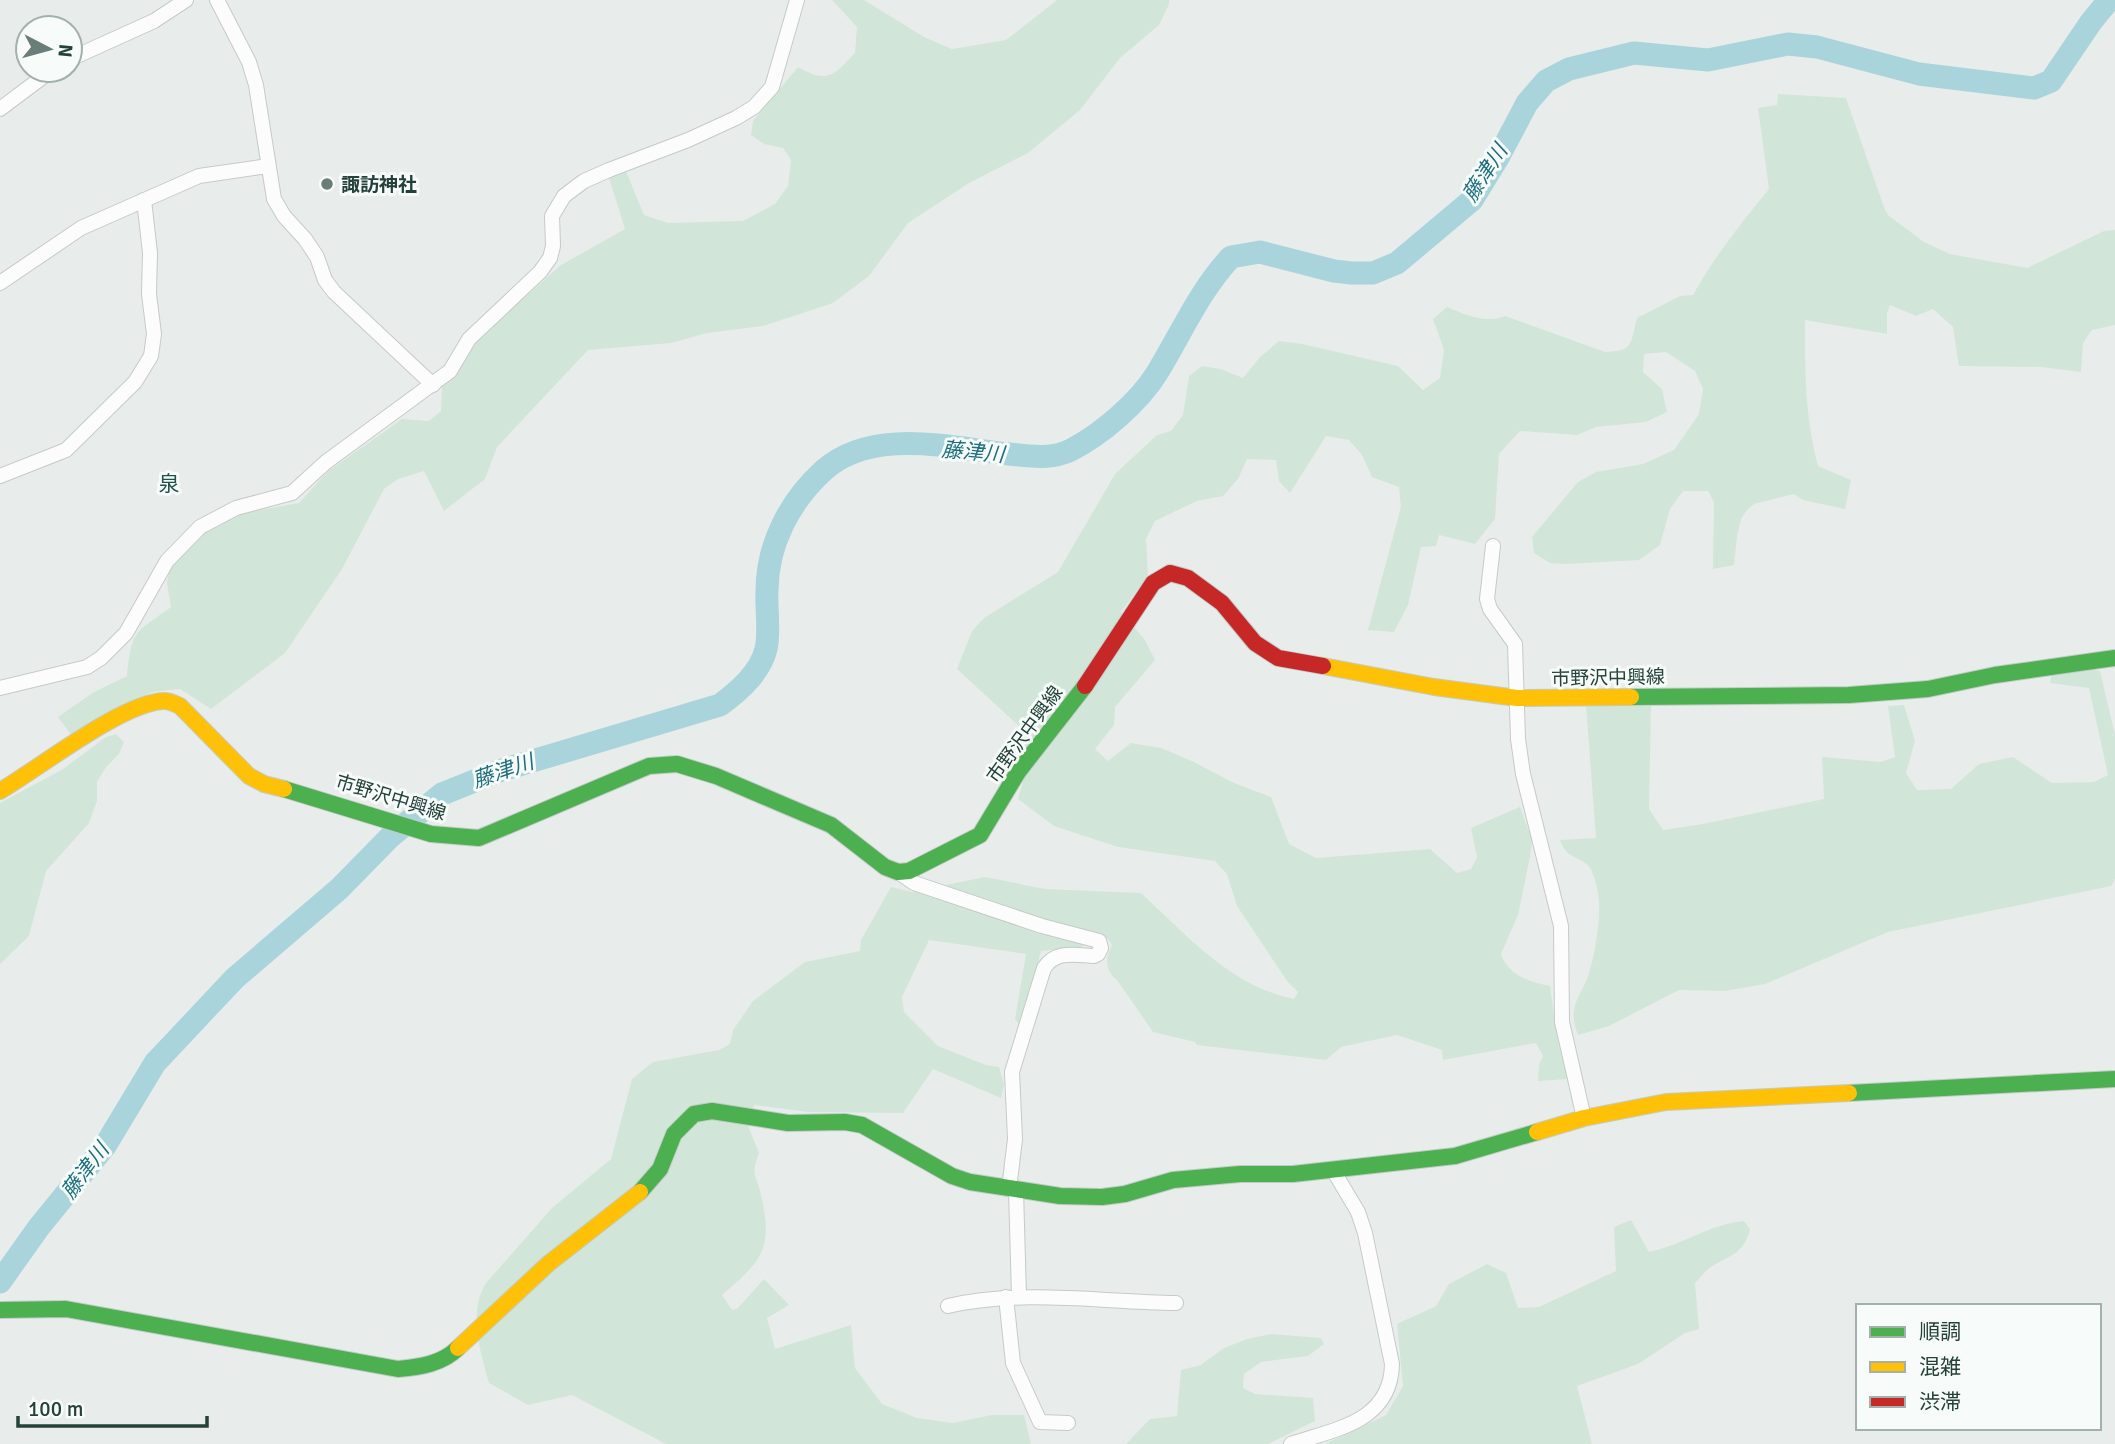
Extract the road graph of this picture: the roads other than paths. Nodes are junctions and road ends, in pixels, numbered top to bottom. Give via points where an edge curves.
1 (186, 0) edge
2 (217, 0) edge
3 (797, 0) edge
4 (84, 53) edge
5 (33, 84) edge
6 (0, 109) edge
7 (268, 166) junction
8 (144, 200) junction
9 (0, 283) edge
10 (433, 385) junction
11 (0, 476) edge
12 (1493, 546) dead end
13 (2115, 658) edge
14 (0, 688) edge
15 (1517, 698) junction
16 (0, 791) edge
17 (898, 872) junction
18 (2115, 1079) edge
19 (1584, 1118) junction
20 (1334, 1170) junction
21 (1013, 1190) junction
22 (1012, 1297) junction
23 (1176, 1303) dead end
24 (948, 1306) dead end
25 (0, 1310) edge
26 (1068, 1423) dead end
27 (1291, 1444) edge

1 - 4 street via 154,21
2 - 7 street via 249,62
3 - 10 street via 772,87 765,97 736,118 584,181 564,196 552,216 550,258 469,339 450,371
5 - 6 street
7 - 8 street via 198,176
7 - 10 street via 274,199 317,257 334,292
8 - 9 street via 81,228
8 - 11 street via 154,334 151,356 135,382 66,450
10 - 14 street via 326,462 292,493 236,508 200,527 167,561 126,633 101,658 79,670
12 - 15 street via 1487,598 1515,644
13 - 15 main road, 市野沢中興線 via 1928,689 1849,695
15 - 17 main road, 市野沢中興線 via 1278,658 1255,643 1222,603 1188,578 1170,573 1153,583 1076,699 1018,772 980,835 909,871
15 - 19 street via 1523,774 1561,926 1562,1022
16 - 17 main road, 市野沢中興線 via 112,721 166,701 180,706 256,780 431,834 480,838 649,766 677,764 831,825
17 - 21 street via 914,883 1098,941 1101,948 1094,956 1059,954 1044,968 1012,1072
18 - 19 main road via 1666,1102
19 - 20 main road via 1455,1156
20 - 21 main road via 1174,1180 1102,1197
20 - 27 street via 1366,1233 1392,1375 1388,1392 1362,1420
21 - 22 street
21 - 25 main road via 952,1176 862,1125 788,1123 712,1111 694,1114 674,1133 660,1169 647,1187 548,1264 452,1354 425,1366 398,1369 66,1309
22 - 23 street
22 - 24 street
22 - 26 street via 1013,1363 1028,1400 1040,1422

